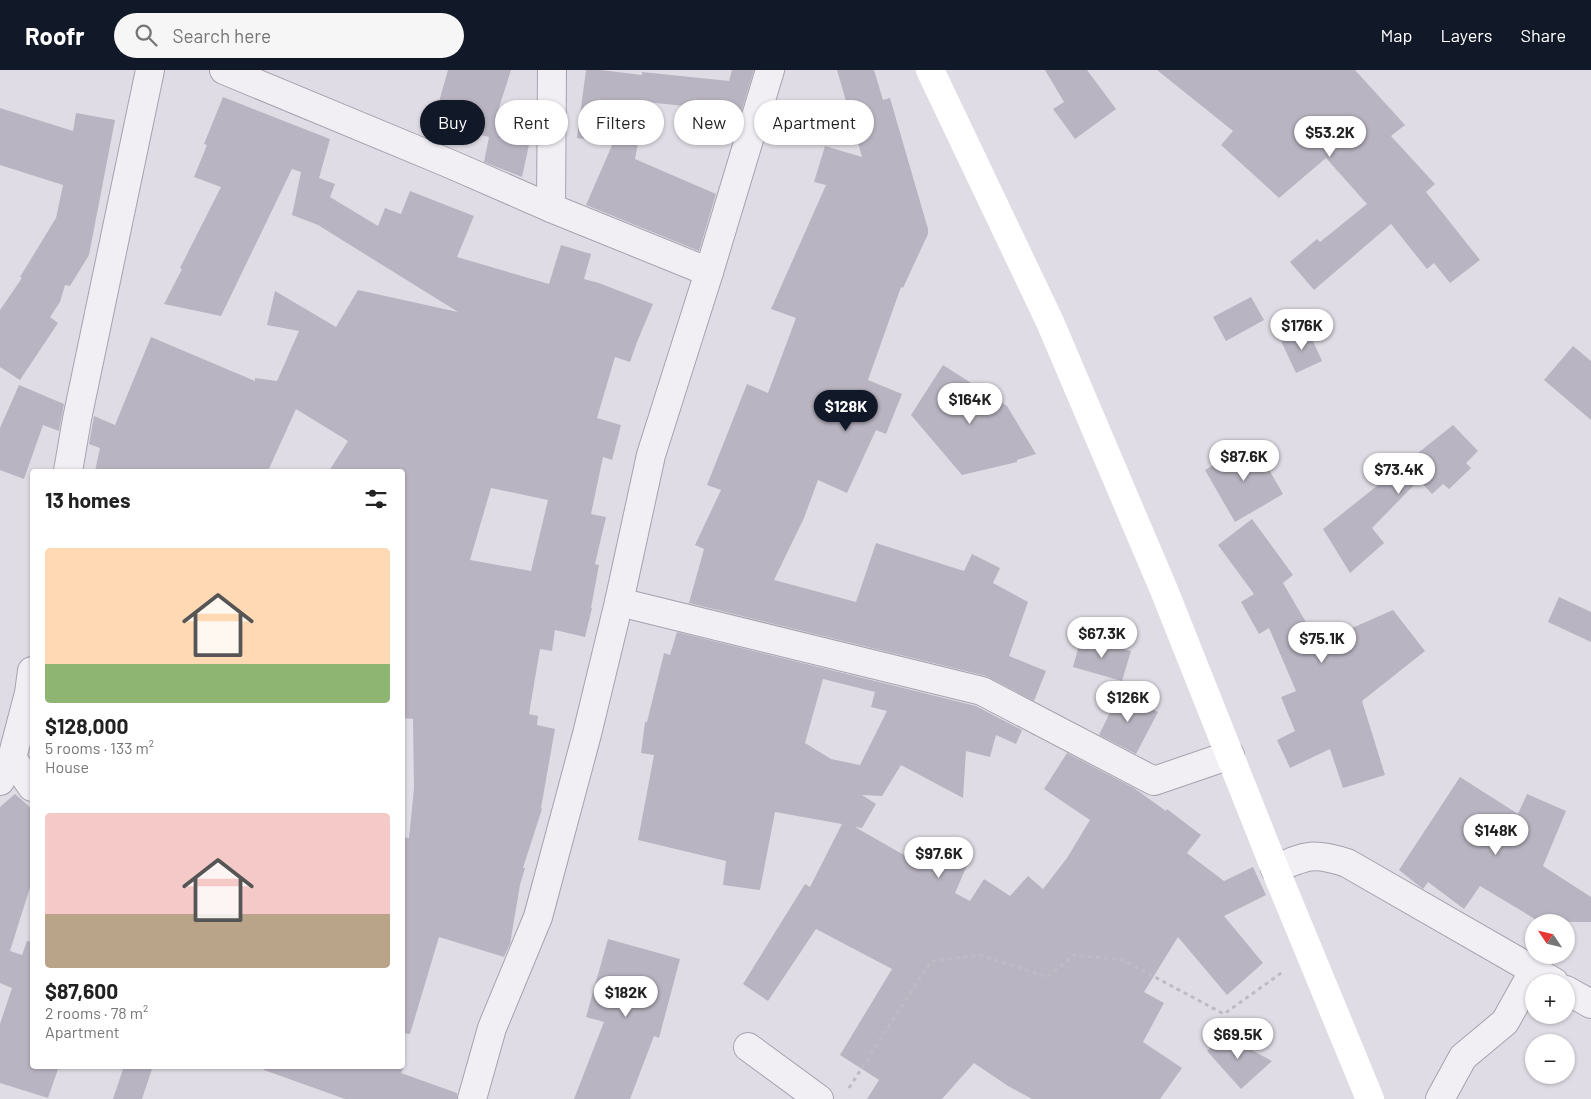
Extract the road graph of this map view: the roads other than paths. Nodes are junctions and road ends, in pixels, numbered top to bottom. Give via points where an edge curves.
1 (224, 70) edge
2 (552, 70) edge
3 (770, 70) edge
4 (930, 70) edge
5 (143, 72) edge
6 (551, 208) junction
7 (709, 272) junction
8 (68, 469) edge
9 (619, 602) junction
10 (30, 682) edge
11 (1230, 755) junction
12 (6, 770) edge
13 (30, 786) edge
14 (1275, 869) junction
15 (1541, 974) edge
16 (1575, 995) edge
17 (1525, 998) edge
18 (1591, 1004) edge
19 (748, 1047) dead end
20 (472, 1099) edge
21 (819, 1099) edge
22 (1370, 1099) edge
23 (1440, 1099) edge

1 - 6 street
2 - 6 street
3 - 7 street
4 - 11 main road via 1050,322
5 - 8 street
6 - 7 street
7 - 9 street via 651,455
9 - 11 street via 982,691 1154,781
9 - 20 street via 538,917 492,1028
10 - 12 street
11 - 14 main road
12 - 13 street
14 - 15 street via 1303,856 1326,856 1347,863
14 - 22 main road
16 - 18 street
17 - 23 street via 1505,1022 1462,1057
19 - 21 street

